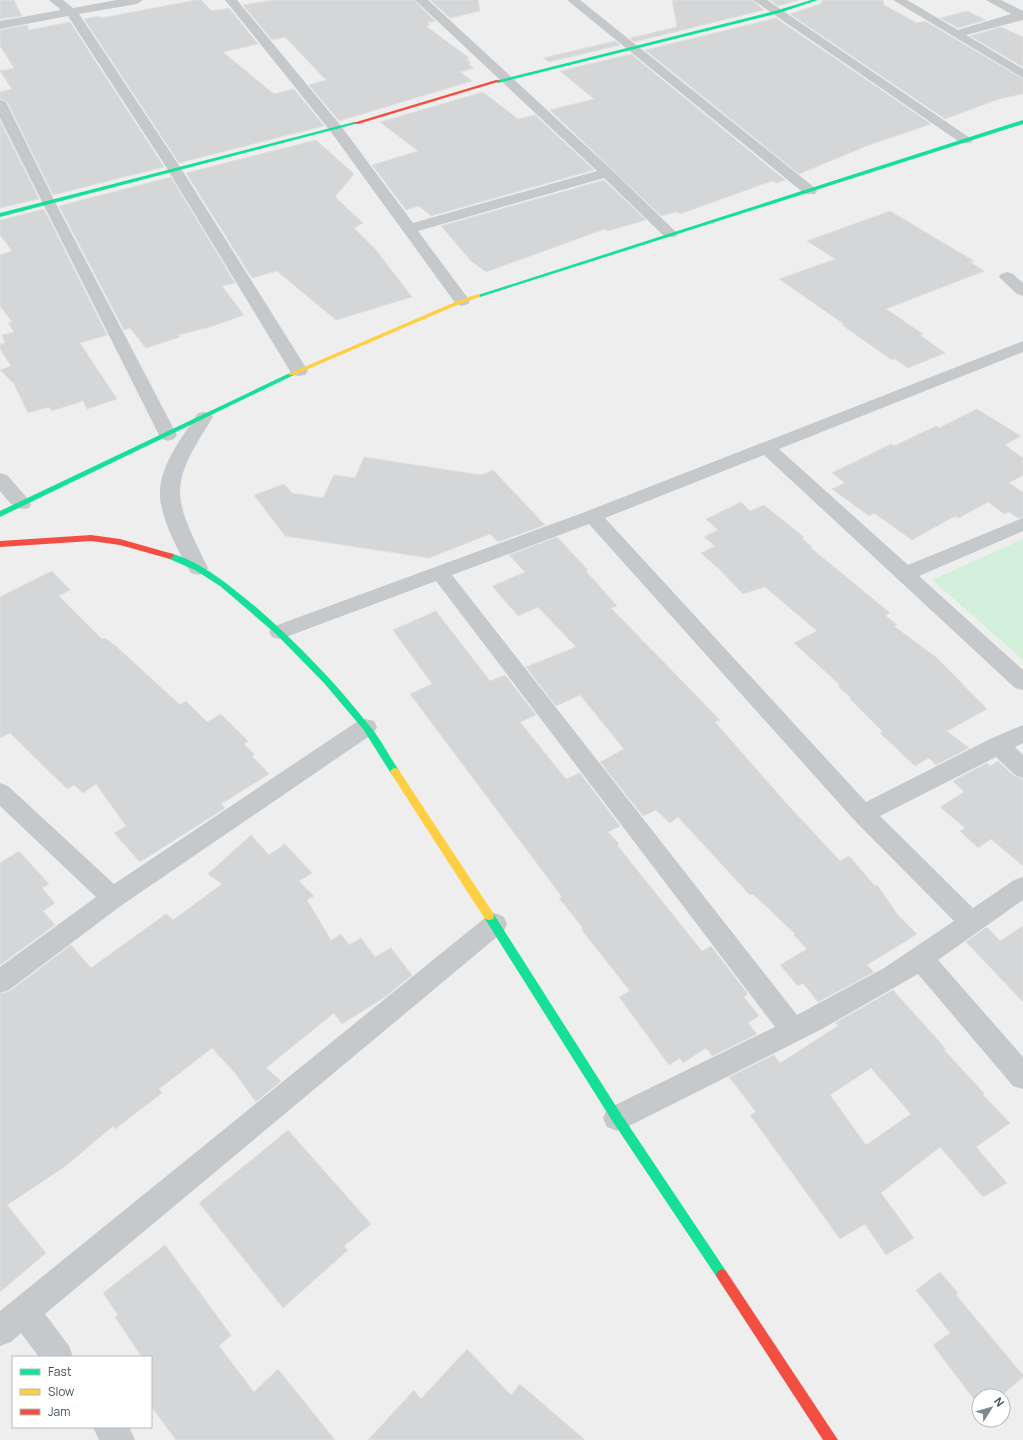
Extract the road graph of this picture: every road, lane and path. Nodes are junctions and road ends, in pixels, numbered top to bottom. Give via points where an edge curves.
1 (55, 0) edge
2 (137, 0) edge
3 (231, 0) edge
4 (421, 0) edge
5 (573, 0) edge
6 (759, 0) edge
7 (816, 0) edge
8 (898, 0) edge
9 (992, 0) edge
10 (71, 12) junction
11 (777, 12) junction
12 (1022, 16) edge
13 (0, 25) edge
14 (956, 34) junction
15 (630, 47) junction
16 (1023, 74) edge
17 (505, 79) junction
18 (0, 104) edge
19 (1023, 122) edge
20 (336, 129) junction
21 (966, 140) junction
22 (175, 170) junction
23 (607, 173) junction
24 (810, 191) junction
25 (48, 202) junction
26 (0, 215) edge
27 (409, 229) junction
28 (670, 234) junction
29 (1007, 276) dead end
30 (1023, 291) edge
31 (462, 301) junction
32 (1023, 346) edge
33 (299, 371) junction
34 (204, 417) junction
35 (168, 435) junction
36 (766, 447) junction
37 (0, 479) edge
38 (22, 504) junction
39 (0, 514) edge
40 (592, 516) junction
41 (1023, 524) edge
42 (0, 544) edge
43 (198, 568) junction
44 (439, 572) junction
45 (905, 574) junction
46 (279, 632) junction
47 (1023, 682) edge
48 (366, 727) junction
49 (1023, 733) edge
50 (998, 745) junction
51 (1023, 769) edge
52 (0, 792) edge
53 (864, 814) junction
54 (1023, 887) edge
55 (113, 898) junction
56 (971, 922) junction
57 (495, 924) junction
58 (920, 958) junction
59 (0, 982) edge
60 (793, 1030) junction
61 (1023, 1077) edge
62 (617, 1118) junction
63 (24, 1311) junction
64 (0, 1331) edge
65 (57, 1356) edge
66 (110, 1428) edge
67 (119, 1440) edge
68 (831, 1440) edge

1 - 10 street
2 - 10 street
3 - 20 street
4 - 17 street
5 - 15 street
6 - 11 street
7 - 11 street
8 - 14 street
9 - 12 street
10 - 13 street
10 - 22 street
11 - 15 street
11 - 21 street
12 - 14 street
14 - 16 street
15 - 17 street
15 - 24 street
17 - 20 street
17 - 23 street
18 - 25 street
19 - 21 street
20 - 22 street
20 - 27 street
21 - 24 street
22 - 25 street
22 - 33 street
23 - 27 street
23 - 28 street
24 - 28 street
25 - 26 street
25 - 35 street
27 - 31 street
28 - 31 street
29 - 30 street
31 - 33 street
32 - 36 street
33 - 34 street
34 - 35 street
34 - 43 street via 183,449 170,487 170,500 178,526
35 - 38 street
36 - 40 street
36 - 45 street
37 - 38 street
38 - 39 street
40 - 44 street
40 - 53 street
41 - 45 street
42 - 43 street via 91,538 120,542 164,554
43 - 46 street via 223,584
44 - 46 street
44 - 60 street
45 - 47 street
46 - 48 street via 327,681
48 - 55 street
48 - 57 street
49 - 50 street
50 - 51 street
50 - 53 street
52 - 55 street
53 - 56 street
54 - 56 street
55 - 59 street
56 - 58 street
57 - 62 street
57 - 63 street
58 - 60 street via 874,987
58 - 61 street
60 - 62 street
62 - 68 street
63 - 64 street
63 - 65 street
66 - 67 street

